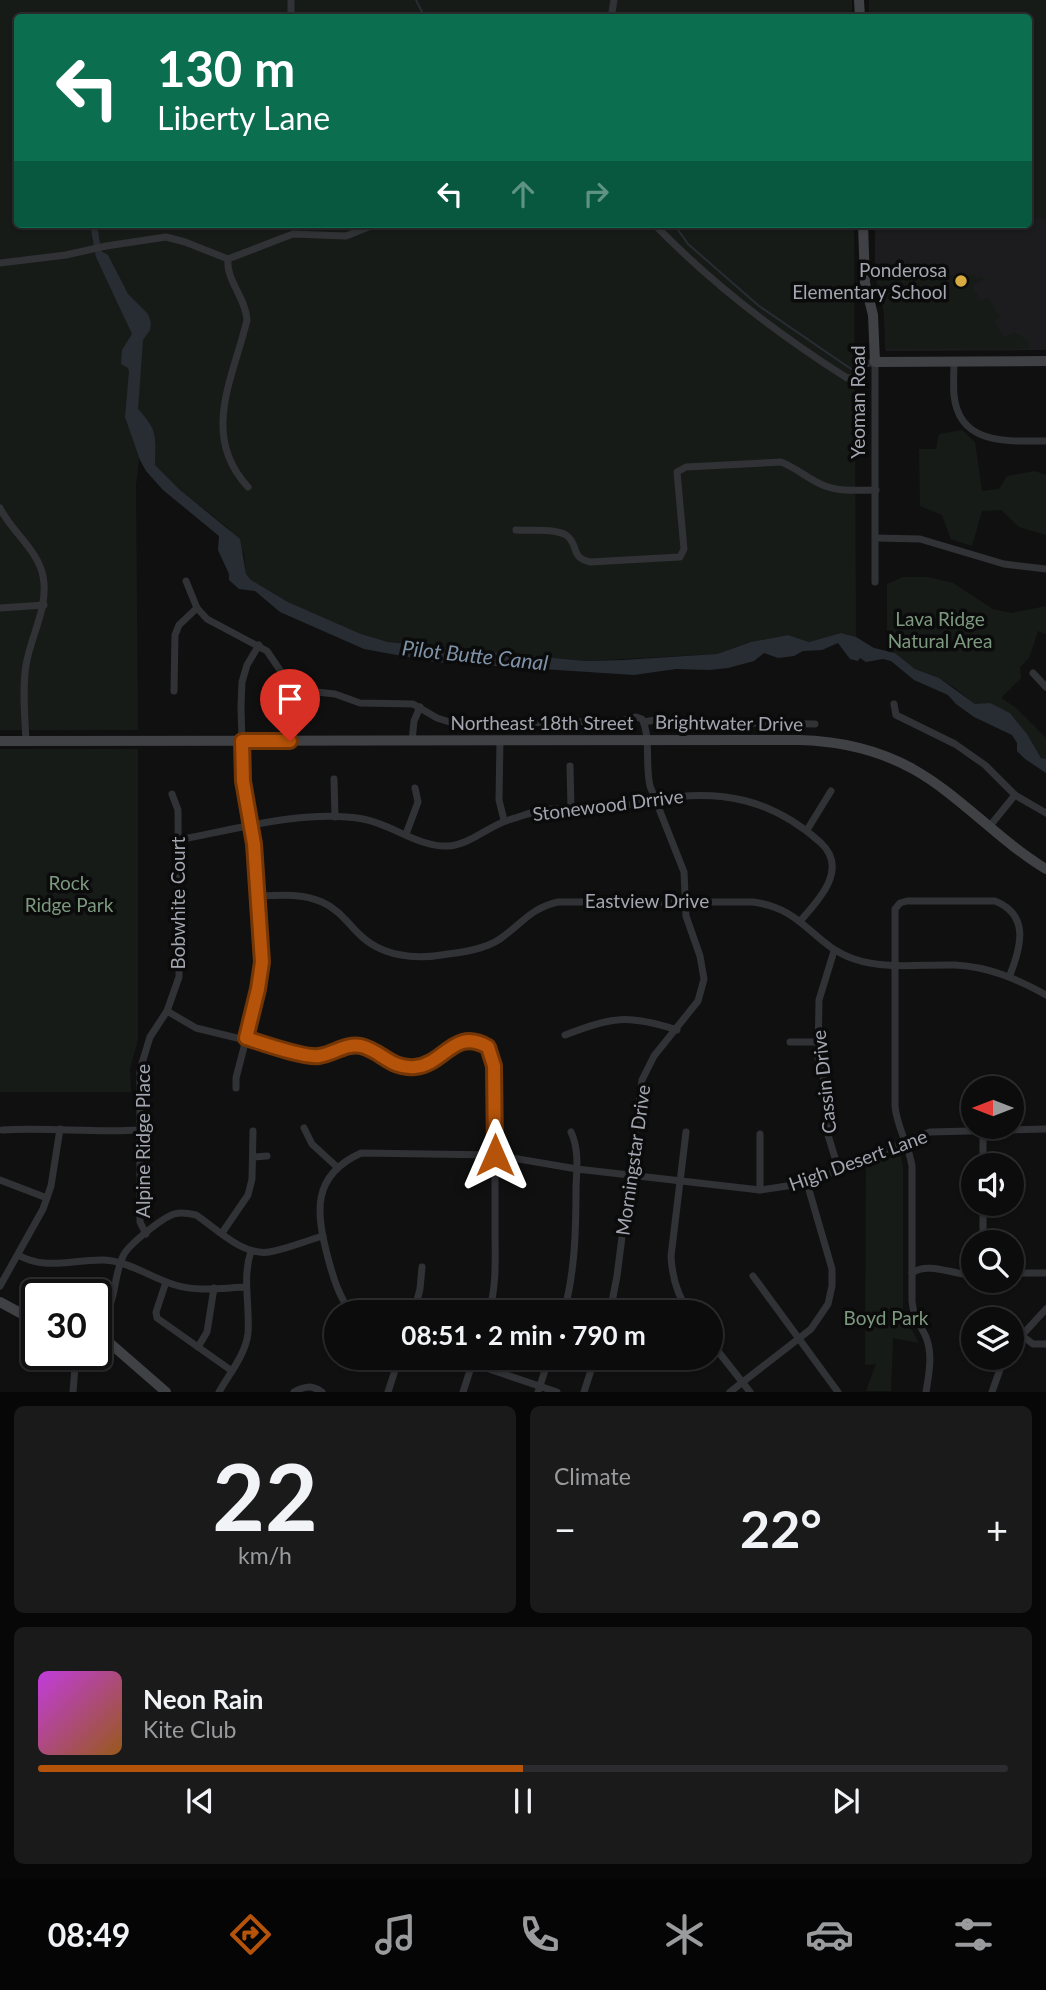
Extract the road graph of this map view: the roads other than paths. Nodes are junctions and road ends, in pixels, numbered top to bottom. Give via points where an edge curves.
1 (293, 228) edge
2 (366, 228) edge
3 (658, 228) edge
4 (863, 228) edge
5 (293, 234) junction
6 (228, 259) junction
7 (0, 263) edge
8 (875, 362) junction
9 (954, 362) junction
10 (1046, 362) edge
11 (1046, 441) edge
12 (248, 487) dead end
13 (876, 490) junction
14 (0, 508) edge
15 (516, 530) dead end
16 (876, 538) junction
17 (1046, 569) edge
18 (186, 581) dead end
19 (875, 582) dead end
20 (44, 605) junction
21 (0, 608) edge
22 (197, 608) junction
23 (259, 645) junction
24 (1032, 673) dead end
25 (1046, 687) edge
26 (174, 691) dead end
27 (894, 704) dead end
28 (420, 707) junction
29 (644, 722) junction
30 (815, 724) dead end
31 (500, 740) junction
32 (646, 740) junction
33 (0, 741) edge
34 (26, 741) junction
35 (242, 741) junction
36 (412, 741) junction
37 (570, 766) dead end
38 (334, 779) dead end
39 (415, 788) dead end
40 (831, 792) dead end
41 (172, 794) dead end
42 (1015, 795) junction
43 (656, 799) junction
44 (571, 808) junction
45 (1046, 813) edge
46 (335, 817) junction
47 (504, 820) junction
48 (252, 826) junction
49 (989, 827) junction
50 (807, 830) junction
51 (406, 834) junction
52 (179, 840) junction
53 (1046, 869) edge
54 (258, 896) junction
55 (687, 901) junction
56 (801, 920) junction
57 (834, 951) junction
58 (895, 965) junction
59 (1010, 975) junction
60 (1046, 995) edge
61 (167, 1011) junction
62 (677, 1030) junction
63 (565, 1035) dead end
64 (246, 1038) junction
65 (790, 1042) dead end
66 (818, 1042) junction
67 (236, 1088) dead end
68 (304, 1128) dead end
69 (60, 1129) junction
70 (1046, 1129) edge
71 (2, 1130) dead end
72 (139, 1130) junction
73 (1024, 1130) edge
74 (253, 1131) dead end
75 (961, 1131) edge
76 (571, 1132) dead end
77 (686, 1132) dead end
78 (760, 1134) dead end
79 (905, 1141) junction
80 (495, 1155) junction
81 (267, 1156) dead end
82 (253, 1157) junction
83 (337, 1167) junction
84 (577, 1169) junction
85 (839, 1171) junction
86 (630, 1175) junction
87 (0, 1180) edge
88 (680, 1181) junction
89 (807, 1183) junction
90 (760, 1190) junction
91 (47, 1198) junction
92 (222, 1233) junction
93 (146, 1234) junction
94 (323, 1236) junction
95 (251, 1251) junction
96 (18, 1255) junction
97 (120, 1263) junction
98 (422, 1267) dead end
99 (912, 1273) junction
100 (961, 1273) edge
101 (1024, 1273) edge
102 (1046, 1273) edge
103 (754, 1276) dead end
104 (166, 1282) junction
105 (0, 1286) edge
106 (246, 1287) junction
107 (214, 1288) junction
108 (112, 1298) edge
109 (344, 1300) edge
110 (417, 1300) edge
111 (491, 1300) edge
112 (567, 1300) edge
113 (612, 1300) edge
114 (681, 1300) edge
115 (0, 1302) edge
116 (1046, 1309) edge
117 (21, 1313) edge
118 (1024, 1332) edge
119 (1024, 1337) edge
120 (799, 1338) junction
121 (112, 1343) edge
122 (1046, 1344) edge
123 (198, 1347) junction
124 (723, 1358) edge
125 (75, 1370) edge
126 (395, 1370) edge
127 (470, 1370) edge
128 (496, 1370) edge
129 (545, 1370) edge
130 (591, 1370) edge
131 (1000, 1370) edge
132 (232, 1371) junction
133 (742, 1382) junction
134 (539, 1389) edge
135 (73, 1391) edge
136 (166, 1391) edge
137 (219, 1391) edge
138 (294, 1391) edge
139 (322, 1391) edge
140 (388, 1391) edge
141 (463, 1391) edge
142 (557, 1391) edge
143 (584, 1391) edge
144 (730, 1391) edge
145 (750, 1391) edge
146 (838, 1391) edge
147 (926, 1391) edge
148 (992, 1391) edge

1 - 5 street
2 - 5 street via 346,236
3 - 8 street via 745,307 847,378 857,377 864,365
4 - 8 main road, Yeoman Road
5 - 6 street
6 - 7 street via 166,237
6 - 12 street via 247,320 226,396 222,440 228,459
8 - 9 main road
8 - 13 street, Yeoman Road
9 - 10 main road
9 - 11 street via 955,402 970,428 996,440
13 - 15 street via 835,489 781,462 686,467 677,472 684,549 680,557 590,562 576,555 564,534
13 - 16 street, Yeoman Road
14 - 20 street via 43,575
16 - 17 street via 920,539 1004,565
16 - 19 street, Yeoman Road
18 - 22 street
20 - 21 street
20 - 34 street via 26,666
22 - 23 street, Brightwater Drive via 207,619
22 - 26 street via 178,625 175,635
23 - 28 street, Brightwater Drive via 274,658 286,679 301,688 360,704
23 - 35 street via 242,682
24 - 25 street
27 - 42 street via 896,715 955,744
28 - 29 street, Brightwater Drive via 437,719 456,724 636,717
28 - 36 street
29 - 30 street, Brightwater Drive
29 - 32 street, Brightwater Drive
31 - 32 main road, Northeast 18th Street
31 - 36 main road, Northeast 18th Street
31 - 47 street via 499,800
32 - 43 street, Morningstar Drive via 647,772
32 - 49 main road, Northeast 18th Street via 818,741 858,746 915,770
33 - 34 main road, Northeast 18th Street
34 - 35 main road, Northeast 18th Street
35 - 36 main road, Northeast 18th Street
35 - 48 street via 243,781
37 - 44 street
38 - 46 street
39 - 51 street via 418,802
40 - 50 street
41 - 52 street, Bobwhite Court via 178,810
42 - 45 street
42 - 49 street
43 - 44 street, Stonewood Drrive via 607,808
43 - 50 street, Stonewood Drrive via 692,795 738,798 778,812
43 - 55 street, Morningstar Drive via 684,872
44 - 47 street, Stonewood Drrive
46 - 48 street, Stonewood Drrive
46 - 51 street, Stonewood Drrive via 364,819
47 - 51 street, Stonewood Drrive via 451,846 427,844
48 - 52 street, Stonewood Drrive
48 - 54 street
49 - 53 main road, Northeast 18th Street
50 - 56 street, Stonewood Drrive via 825,847 832,872 821,898
52 - 61 street, Bobwhite Court via 178,977
54 - 55 street, Eastview Drive via 320,901 335,908 381,950 406,956 447,955 486,945 502,938 533,911 558,902
54 - 64 street via 262,973
55 - 56 street, Eastview Drive via 770,904
55 - 62 street, Morningstar Drive via 689,929 704,979 698,1001
56 - 57 street, Eastview Drive
57 - 58 street, Eastview Drive via 870,963
57 - 66 street, Cassin Drive via 819,1000
58 - 59 street, Eastview Drive via 955,965
58 - 59 street via 895,909 900,903 995,901 1010,908 1018,922 1020,946
58 - 79 street via 895,1106
59 - 60 street, Eastview Drive
61 - 64 street via 196,1028
61 - 72 street, Alpine Ridge Place via 156,1025 140,1070
62 - 63 street via 618,1019
62 - 86 street, Morningstar Drive via 654,1056 642,1080
64 - 67 street
64 - 80 street via 317,1057 361,1046 407,1067 428,1064 463,1041 480,1042 488,1047 494,1066
65 - 66 street
66 - 85 street, Cassin Drive via 828,1135
68 - 83 street via 312,1144
69 - 71 street
69 - 72 street
69 - 91 street
70 - 73 street, High Desert Lane
72 - 93 street, Alpine Ridge Place via 140,1222
74 - 82 street
75 - 79 street, High Desert Lane via 930,1132
76 - 84 street
77 - 88 street
78 - 90 street
79 - 85 street, High Desert Lane
79 - 99 street via 912,1166
80 - 83 street, High Desert Lane via 374,1152 361,1153
80 - 84 street, High Desert Lane
80 - 111 street
81 - 82 street
82 - 92 street via 248,1195
83 - 94 street via 319,1199
84 - 86 street, High Desert Lane
84 - 112 street via 576,1250
85 - 89 street, High Desert Lane
86 - 88 street, High Desert Lane
86 - 113 street, Morningstar Drive
87 - 91 street
88 - 90 street, High Desert Lane
88 - 114 street via 672,1272
89 - 90 street, High Desert Lane
89 - 120 street via 832,1269 832,1286 820,1318
91 - 96 street
92 - 93 street via 182,1212
92 - 95 street
93 - 97 street via 127,1248
94 - 95 street via 270,1252
94 - 109 street
95 - 106 street
96 - 97 street via 48,1264
96 - 105 street
97 - 104 street
97 - 108 street
98 - 110 street
99 - 100 street via 920,1268
99 - 147 street via 913,1312 930,1357
101 - 102 street
103 - 120 street
104 - 107 street
104 - 123 street via 157,1318
106 - 107 street
106 - 132 street via 248,1333
107 - 123 street via 207,1332
115 - 117 main road
116 - 118 street
119 - 122 street via 1033,1344
120 - 133 street
120 - 146 street
121 - 136 main road
123 - 132 street
124 - 133 street
125 - 135 street
126 - 140 street
127 - 141 street
128 - 134 street
129 - 134 street
130 - 143 street
131 - 148 street
132 - 137 street
133 - 144 street
133 - 145 street
134 - 142 street
138 - 139 street via 311,1387

